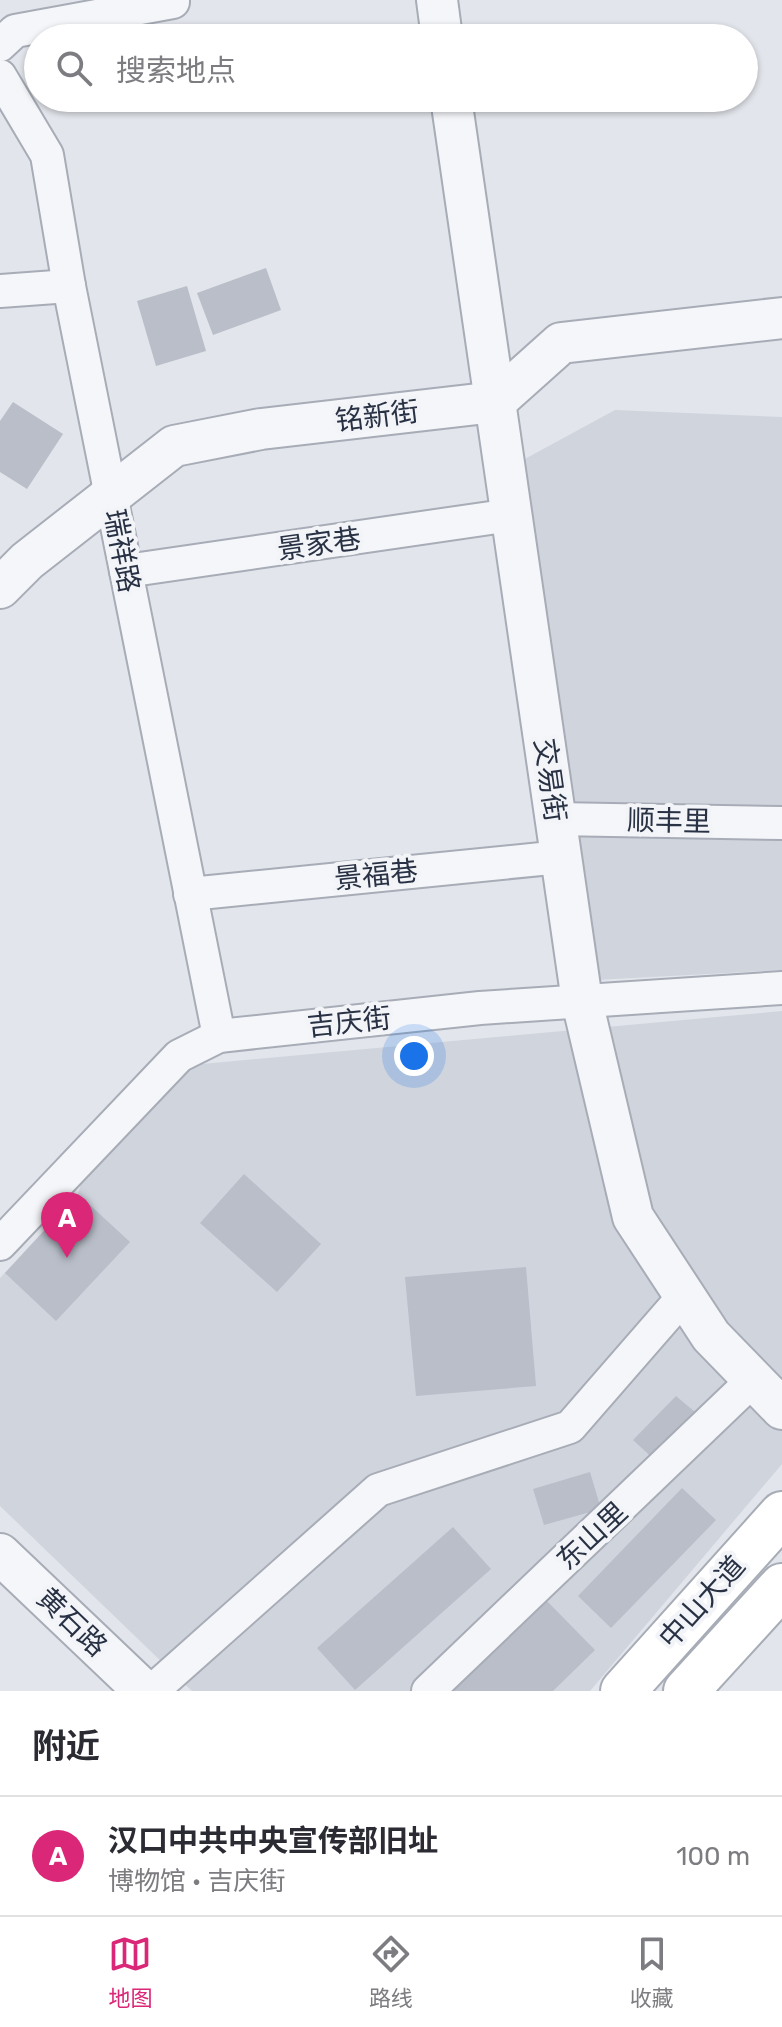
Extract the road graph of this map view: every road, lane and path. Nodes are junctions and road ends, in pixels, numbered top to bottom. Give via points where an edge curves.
1 (173, 0) edge
2 (437, 0) edge
3 (53, 24) edge
4 (440, 24) edge
5 (24, 29) edge
6 (0, 45) edge
7 (0, 76) edge
8 (453, 112) edge
9 (69, 286) junction
10 (0, 291) edge
11 (782, 318) edge
12 (495, 402) junction
13 (111, 495) junction
14 (511, 515) junction
15 (126, 571) junction
16 (0, 588) edge
17 (782, 823) edge
18 (558, 838) junction
19 (190, 894) junction
20 (782, 988) edge
21 (582, 1001) junction
22 (219, 1036) junction
23 (0, 1244) edge
24 (684, 1296) junction
25 (754, 1379) junction
26 (782, 1409) edge
27 (782, 1514) edge
28 (0, 1554) edge
29 (782, 1586) edge
30 (144, 1691) edge
31 (152, 1691) edge
32 (428, 1691) edge
33 (623, 1691) edge
34 (686, 1691) edge

1 - 3 street
2 - 4 street
5 - 6 street
7 - 9 street, 瑞祥路 via 47,155
8 - 12 street, 交易街
9 - 10 street
9 - 13 street, 瑞祥路
11 - 12 street via 561,343
12 - 13 street, 铭新街 via 261,429 174,446
12 - 14 street, 交易街
13 - 15 street, 瑞祥路
13 - 16 street, 铭新街
14 - 15 street, 景家巷
14 - 18 street, 交易街
15 - 19 street, 瑞祥路
17 - 18 street, 顺丰里
18 - 19 street, 景福巷
18 - 21 street, 交易街
19 - 22 street, 瑞祥路
20 - 21 street, 吉庆街
21 - 22 street, 吉庆街
21 - 24 street, 交易街 via 633,1217
22 - 23 street, 吉庆街 via 179,1056
24 - 25 street, 交易街 via 711,1336
24 - 31 street via 570,1427 378,1490
25 - 26 street, 交易街
25 - 32 street, 东山里
27 - 33 main road, 中山大道
28 - 30 street, 黄石路
29 - 34 main road, 中山大道

